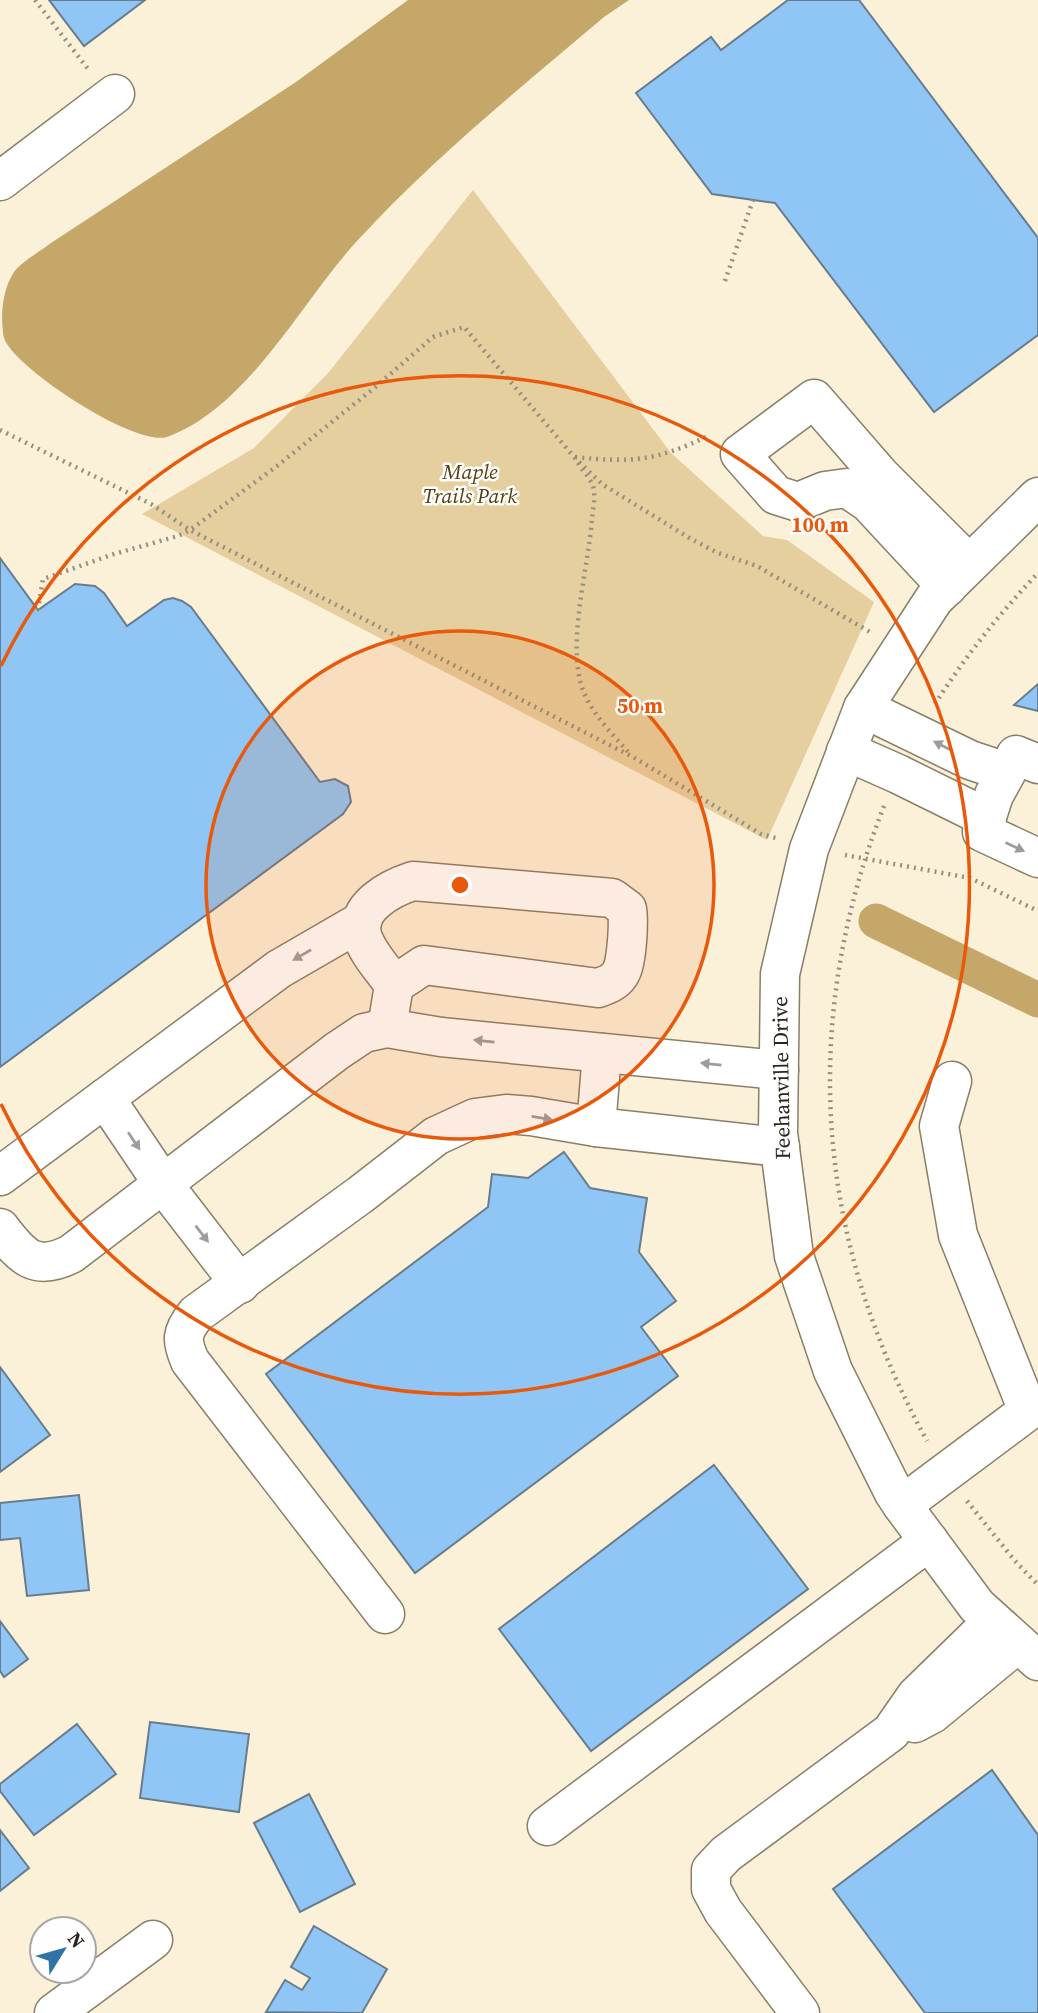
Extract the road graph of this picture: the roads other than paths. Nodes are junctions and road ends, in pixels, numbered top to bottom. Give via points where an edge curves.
1 (115, 94) dead end
2 (0, 181) edge
3 (1038, 497) edge
4 (958, 575) junction
5 (863, 708) junction
6 (846, 751) junction
7 (1022, 768) edge
8 (987, 818) junction
9 (1038, 858) edge
10 (362, 921) junction
11 (394, 985) junction
12 (387, 1028) junction
13 (602, 1053) junction
14 (779, 1070) junction
15 (952, 1081) dead end
16 (105, 1098) junction
17 (596, 1126) junction
18 (780, 1147) junction
19 (0, 1176) edge
20 (163, 1184) junction
21 (0, 1228) edge
22 (240, 1284) junction
23 (902, 1505) junction
24 (929, 1541) junction
25 (385, 1614) dead end
26 (1016, 1641) edge
27 (547, 1826) dead end
28 (153, 1940) dead end
29 (54, 2013) edge
30 (800, 2013) edge

1 - 2 street
3 - 4 street, Feehanville Drive
4 - 4 street via 847,488 798,502 776,495 740,454 814,399
4 - 5 street, Feehanville Drive via 934,599
5 - 6 street, Feehanville Drive
7 -> 5 street via 970,760
6 - 8 street
6 - 14 street, Feehanville Drive via 809,849 780,974
7 - 8 street via 994,795
8 -> 9 street via 982,832
10 - 11 street via 362,936
10 - 11 street via 373,903 396,886 413,881 612,898 627,909 622,972 598,988 424,965
10 -> 16 street via 279,969
11 - 12 street
13 -> 12 street
12 - 20 street via 364,1033 337,1051
14 -> 13 street
13 - 17 street
14 - 18 street, Feehanville Drive
15 - 23 street via 939,1126 958,1235 1028,1411
16 - 19 street
16 -> 20 street
17 - 18 street
22 -> 17 street via 436,1136 475,1118 506,1114
18 - 23 street, Feehanville Drive via 794,1256 833,1371
20 - 21 street via 58,1260 43,1262 18,1252
20 -> 22 street
22 - 25 street via 196,1314 185,1328 183,1344 190,1361
23 - 24 street, Feehanville Drive
24 - 26 street, Feehanville Drive via 977,1606
24 - 27 street
26 - 30 street via 916,1696 891,1732 726,1854 711,1870 711,1889 723,1911
28 - 29 street

